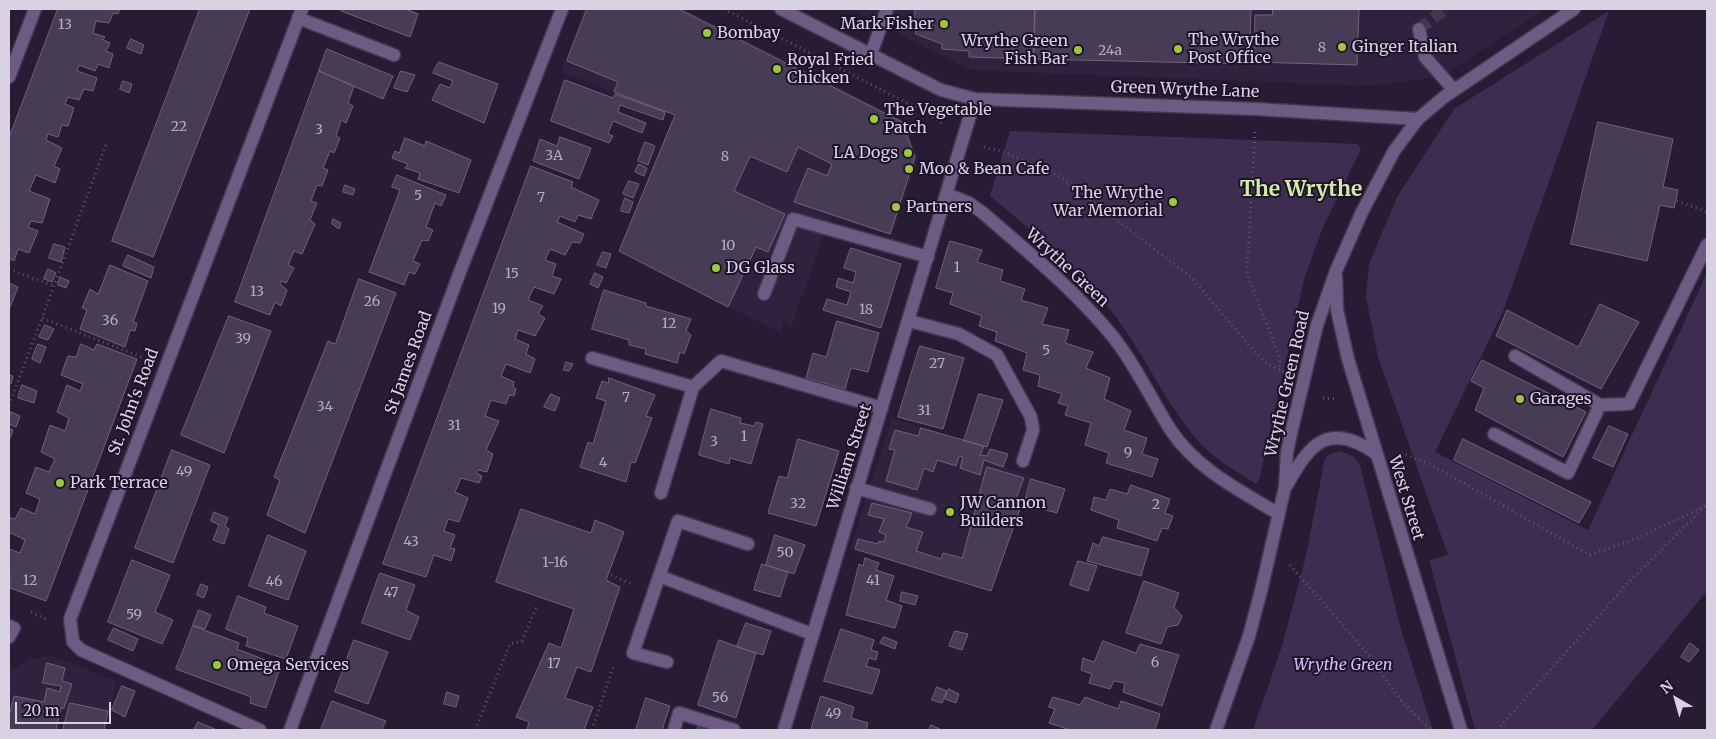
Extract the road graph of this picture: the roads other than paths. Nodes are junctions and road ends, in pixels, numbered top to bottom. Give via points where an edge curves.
1 (35, 9) edge
2 (562, 9) edge
3 (781, 9) edge
4 (887, 9) edge
5 (1570, 10) edge
6 (300, 14) edge
7 (1419, 28) dead end
8 (871, 54) junction
9 (394, 55) dead end
10 (9, 77) edge
11 (1454, 90) junction
12 (975, 99) junction
13 (1418, 119) junction
14 (947, 194) junction
15 (1707, 245) edge
16 (928, 258) junction
17 (1336, 272) junction
18 (764, 294) dead end
19 (909, 321) junction
20 (1515, 356) dead end
21 (592, 358) dead end
22 (693, 387) junction
23 (1600, 405) junction
24 (882, 408) junction
25 (1494, 434) dead end
26 (1375, 453) junction
27 (1023, 462) dead end
28 (856, 488) junction
29 (1286, 488) junction
30 (661, 493) dead end
31 (930, 509) dead end
32 (1279, 514) junction
33 (748, 544) dead end
34 (659, 576) junction
35 (812, 634) junction
36 (667, 662) dead end
37 (260, 730) edge
38 (290, 730) edge
39 (674, 730) edge
40 (734, 730) edge
41 (784, 730) edge
42 (1216, 730) edge
43 (1461, 730) edge

1 - 10 street
2 - 38 street, St James Road via 458,277
3 - 8 street, Green Wrythe Lane
4 - 8 street
5 - 11 street
6 - 9 street
6 - 37 street, St. John's Road via 70,620 72,642 81,650
7 - 11 street via 1425,56
8 - 12 street, Green Wrythe Lane via 941,90
11 - 13 street
12 - 13 street, Green Wrythe Lane via 1256,109
12 - 14 street
13 - 17 street, Wrythe Green Road via 1394,151
14 - 16 street, William Street
14 - 32 street, Wrythe Green via 983,213 1077,295 1116,340 1171,430 1198,462
15 - 23 street via 1629,404
16 - 18 street via 793,219
16 - 19 street, William Street
17 - 26 street, West Street via 1340,329
17 - 29 street, Wrythe Green Road via 1317,325 1292,429 1287,452
19 - 24 street, William Street
19 - 27 street via 959,334 997,355 1031,417 1032,430
20 - 23 street
21 - 22 street
22 - 24 street via 721,361
22 - 30 street
23 - 25 street via 1568,473
24 - 28 street, William Street
26 - 29 street via 1344,437 1322,440 1308,452
26 - 43 street, West Street
28 - 31 street
28 - 35 street, William Street
29 - 32 street, Wrythe Green Road
32 - 42 street, Wrythe Green Road via 1248,636
33 - 34 street via 678,521
34 - 35 street
34 - 36 street via 632,653
35 - 41 street, William Street
39 - 40 street via 679,713

